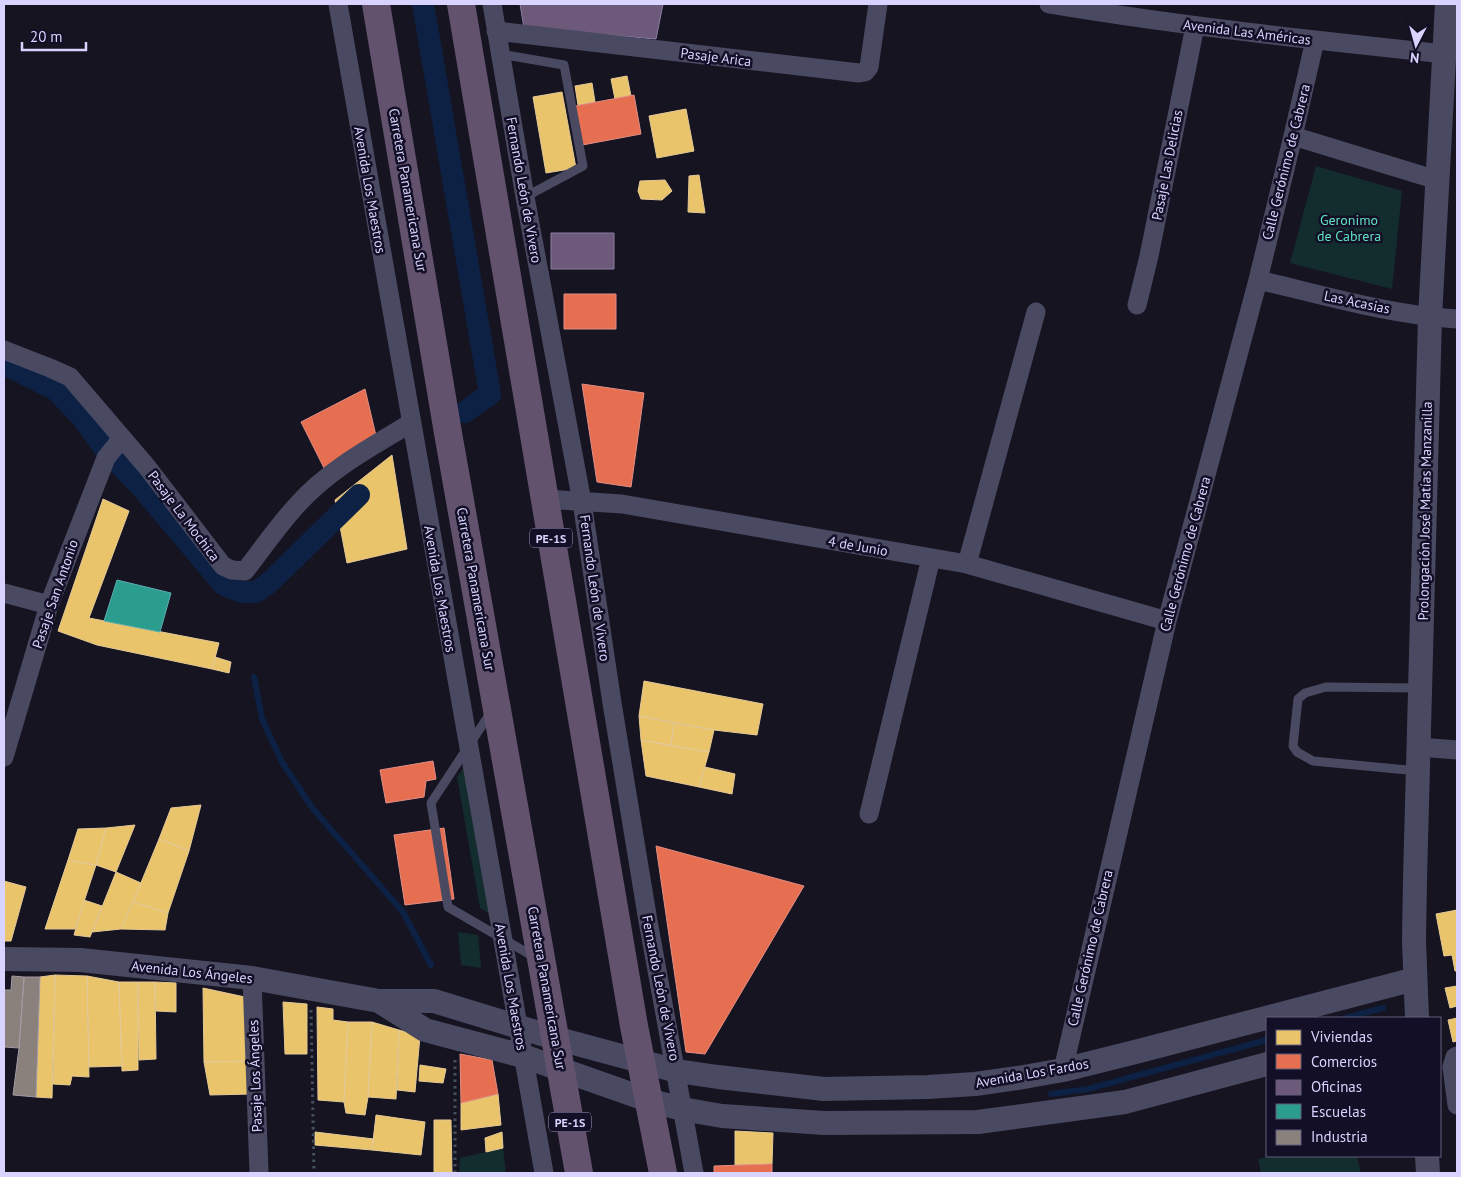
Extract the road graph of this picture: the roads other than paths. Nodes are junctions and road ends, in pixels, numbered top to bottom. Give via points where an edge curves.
1 (338, 4) edge
2 (376, 4) edge
3 (492, 4) edge
4 (878, 4) edge
5 (1049, 4) edge
6 (1447, 4) edge
7 (462, 9) edge
8 (1122, 10) edge
9 (1195, 26) junction
10 (496, 31) junction
11 (1315, 40) junction
12 (500, 54) junction
13 (1445, 54) junction
14 (1294, 136) junction
15 (1438, 180) junction
16 (525, 197) junction
17 (1258, 280) junction
18 (1137, 305) dead end
19 (1036, 312) dead end
20 (1430, 317) junction
21 (1457, 319) edge
22 (4, 350) edge
23 (411, 422) junction
24 (122, 438) junction
25 (545, 499) junction
26 (582, 502) junction
27 (931, 558) junction
28 (967, 564) junction
29 (4, 593) edge
30 (49, 605) junction
31 (1167, 621) junction
32 (1421, 688) junction
33 (497, 703) junction
34 (1419, 746) junction
35 (468, 747) junction
36 (1457, 750) edge
37 (4, 757) edge
38 (1418, 770) junction
39 (869, 814) dead end
40 (502, 938) junction
41 (4, 959) edge
42 (542, 962) junction
43 (252, 978) junction
44 (1415, 979) junction
45 (379, 1001) junction
46 (1269, 1017) edge
47 (1417, 1017) edge
48 (1266, 1018) edge
49 (517, 1025) junction
50 (555, 1038) junction
51 (522, 1056) junction
52 (1456, 1056) edge
53 (640, 1061) junction
54 (1266, 1064) edge
55 (561, 1070) junction
56 (1063, 1070) junction
57 (677, 1071) junction
58 (824, 1089) junction
59 (648, 1100) junction
60 (1457, 1105) edge
61 (682, 1109) junction
62 (824, 1123) junction
63 (1427, 1157) edge
64 (259, 1173) edge
65 (544, 1173) edge
66 (580, 1173) edge
67 (663, 1173) edge
68 (694, 1173) edge
69 (1428, 1173) edge

1 - 23 street, Avenida Los Maestros
2 - 33 highway, Carretera Panamericana Sur / PE-1S
3 - 10 street, Fernando León de Vivero
4 - 10 street, Pasaje Arica via 869,67 859,73
5 - 8 street, Avenida Las Américas
6 - 13 street, Prolongación José Matías Manzanilla
7 - 25 highway, PE-1S
8 - 9 street, Avenida Las Américas
9 - 11 street, Avenida Las Américas
9 - 18 street, Pasaje Las Delicias
10 - 12 street, Fernando León de Vivero
11 - 13 street, Avenida Las Américas
11 - 14 street, Calle Gerónimo de Cabrera
12 - 16 street, Fernando León de Vivero
12 - 16 lane via 564,65 583,166
13 - 15 street, Prolongación José Matías Manzanilla
14 - 15 street
14 - 17 street, Calle Gerónimo de Cabrera
15 - 20 street, Prolongación José Matías Manzanilla
16 - 26 street, Fernando León de Vivero
17 - 20 street, Las Acasias
17 - 31 street, Calle Gerónimo de Cabrera
19 - 28 street
20 - 21 street, Las Acasias
20 - 32 street, Prolongación José Matías Manzanilla
22 - 24 street, Pasaje La Mochica via 70,378
23 - 24 street, Pasaje La Mochica via 324,479 297,505 245,571 223,566
23 - 35 street, Avenida Los Maestros
24 - 30 street, Pasaje San Antonio via 106,458
25 - 26 street, 4 de Junio
25 - 53 highway, PE-1S
26 - 27 street, 4 de Junio via 622,504
26 - 57 street, Fernando León de Vivero via 648,921
27 - 28 street, 4 de Junio
27 - 39 street
28 - 31 street, 4 de Junio
29 - 30 street
30 - 37 street, Pasaje San Antonio
31 - 56 street, Calle Gerónimo de Cabrera
32 - 34 street, Prolongación José Matías Manzanilla
32 - 38 lane via 1326,687 1305,693 1298,699 1293,746 1297,752 1314,761
33 - 35 lane
33 - 42 highway, Carretera Panamericana Sur / PE-1S
34 - 36 street
34 - 38 street, Prolongación José Matías Manzanilla
35 - 40 street, Avenida Los Maestros
35 - 40 lane via 431,803 448,907
38 - 44 street, Prolongación José Matías Manzanilla
40 - 42 lane
40 - 49 street, Avenida Los Maestros
41 - 43 street, Avenida Los Ángeles via 80,960
42 - 50 highway, Carretera Panamericana Sur / PE-1S
43 - 45 street, Avenida Los Ángeles
43 - 64 street, Pasaje Los Ángeles
44 - 46 street, Avenida Los Fardos
44 - 47 street, Prolongación José Matías Manzanilla
45 - 49 street, Avenida Los Ángeles via 434,1001
45 - 51 street, Avenida Los Ángeles via 425,1030
48 - 56 street, Avenida Los Fardos
49 - 50 street, Avenida Los Ángeles
49 - 51 street, Avenida Los Maestros
50 - 53 street, Avenida Los Ángeles
50 - 55 highway, Carretera Panamericana Sur / PE-1S
51 - 55 street, Avenida Los Ángeles
51 - 65 street, Avenida Los Maestros
52 - 60 street via 1452,1066
53 - 57 street, Avenida Los Fardos
53 - 59 highway, PE-1S
54 - 62 street via 1126,1102 1062,1112 978,1122
55 - 59 street, Avenida Los Ángeles
55 - 66 highway, Carretera Panamericana Sur / PE-1S
56 - 58 street, Avenida Los Fardos via 974,1084
57 - 58 street, Avenida Los Fardos
57 - 61 street, Fernando León de Vivero
58 - 62 street
59 - 61 street
59 - 67 highway, PE-1S
61 - 62 street via 722,1116
61 - 68 street, Fernando León de Vivero
63 - 69 street

